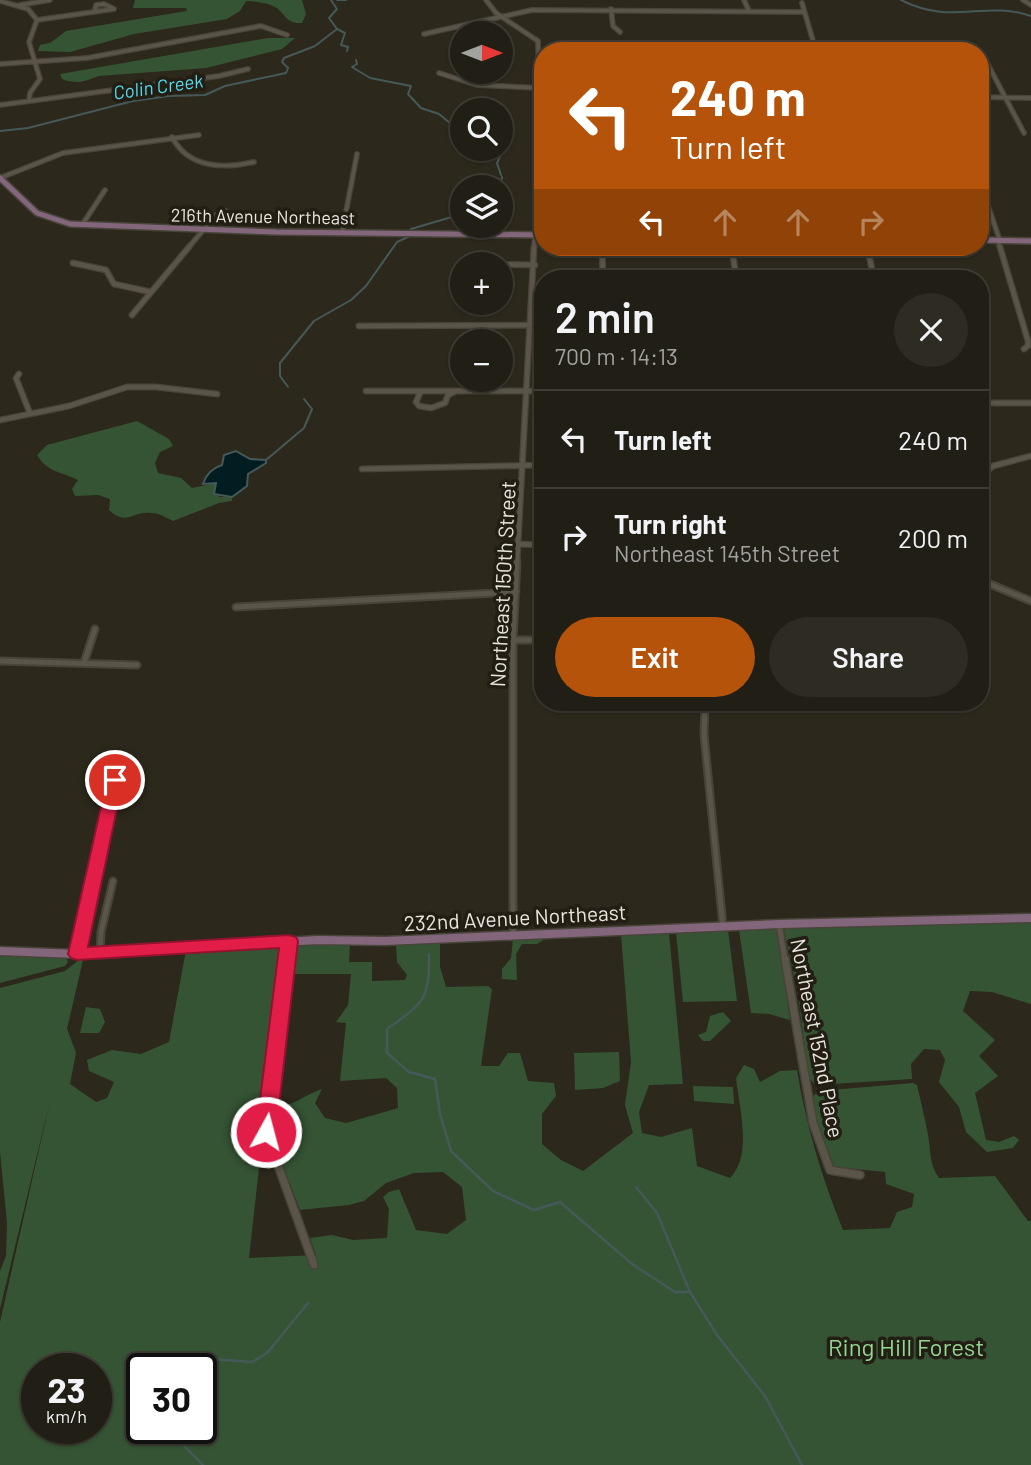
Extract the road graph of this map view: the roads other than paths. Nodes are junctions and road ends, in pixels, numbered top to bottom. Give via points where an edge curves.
1 (50, 0) edge
2 (486, 0) edge
3 (744, 0) edge
4 (1023, 0) edge
5 (0, 2) edge
6 (802, 3) dead end
7 (20, 5) junction
8 (1031, 5) edge
9 (611, 9) junction
10 (95, 11) junction
11 (749, 11) junction
12 (804, 12) junction
13 (503, 17) junction
14 (37, 20) junction
15 (620, 32) dead end
16 (424, 34) dead end
17 (287, 35) dead end
18 (538, 42) edge
19 (813, 42) edge
20 (33, 62) junction
21 (0, 64) edge
22 (248, 69) dead end
23 (989, 69) edge
24 (439, 73) dead end
25 (534, 88) edge
26 (989, 97) edge
27 (1004, 98) junction
28 (1031, 99) edge
29 (29, 101) junction
30 (0, 105) edge
31 (1024, 132) dead end
32 (199, 135) dead end
33 (172, 137) junction
34 (357, 154) dead end
35 (254, 162) dead end
36 (0, 178) edge
37 (105, 190) dead end
38 (989, 210) edge
39 (226, 211) dead end
40 (82, 225) junction
41 (204, 229) junction
42 (342, 233) junction
43 (450, 234) edge
44 (513, 235) edge
45 (534, 235) edge
46 (989, 240) edge
47 (999, 241) junction
48 (1031, 241) edge
49 (536, 256) edge
50 (73, 263) dead end
51 (513, 265) edge
52 (535, 265) junction
53 (535, 270) edge
54 (534, 285) edge
55 (151, 292) junction
56 (132, 315) dead end
57 (532, 325) junction
58 (359, 326) dead end
59 (1024, 349) dead end
60 (19, 374) dead end
61 (366, 391) dead end
62 (513, 391) edge
63 (527, 391) junction
64 (534, 391) edge
65 (454, 392) joint
66 (421, 393) junction
67 (217, 394) dead end
68 (97, 395) joint
69 (989, 403) edge
70 (1031, 403) edge
71 (29, 411) junction
72 (0, 420) edge
73 (1031, 456) edge
74 (534, 465) edge
75 (524, 466) junction
76 (362, 469) dead end
77 (989, 469) edge
78 (520, 544) junction
79 (534, 545) edge
80 (989, 584) edge
81 (516, 592) junction
82 (1031, 601) edge
83 (236, 607) dead end
84 (95, 629) dead end
85 (513, 640) junction
86 (534, 640) edge
87 (0, 661) edge
88 (84, 663) junction
89 (137, 665) dead end
90 (705, 711) edge
91 (112, 768) dead end
92 (113, 881) dead end
93 (1031, 918) edge
94 (779, 923) junction
95 (723, 926) junction
96 (513, 935) junction
97 (289, 941) junction
98 (0, 951) edge
99 (100, 953) junction
100 (77, 954) junction
101 (860, 1175) dead end
102 (314, 1265) dead end

1 - 7 street
2 - 13 street
3 - 11 street
4 - 8 street
5 - 7 street
6 - 12 street
7 - 14 street
9 - 11 street
9 - 13 street via 532,10
9 - 15 street via 613,26
10 - 10 street via 103,11 114,9 99,4
10 - 14 street
11 - 12 street
12 - 19 street
13 - 16 street
13 - 18 street via 530,31
14 - 20 street via 29,42
17 - 20 street via 261,26 87,58
20 - 21 street
20 - 29 street via 40,79
22 - 29 street
23 - 27 street
24 - 25 street via 478,87
26 - 27 street
27 - 28 street
27 - 31 street
29 - 30 street
32 - 33 street
33 - 35 street via 175,148 190,158 222,165
33 - 36 street via 63,153
34 - 42 street
36 - 40 street, 216th Avenue Northeast via 20,193 36,215
37 - 40 street
38 - 47 street
39 - 41 street
40 - 41 street, 216th Avenue Northeast
41 - 42 street, 216th Avenue Northeast
41 - 55 street
42 - 43 street, 216th Avenue Northeast
44 - 45 street, 216th Avenue Northeast
46 - 47 street
47 - 48 street
47 - 59 street via 1028,341
49 - 52 street, Northeast 150th Street
50 - 55 street via 106,270 122,288
51 - 52 street
52 - 53 street, Northeast 150th Street
54 - 57 street, Northeast 150th Street
55 - 56 street
57 - 58 street
57 - 63 street, Northeast 150th Street
60 - 71 street via 16,378
61 - 66 street
62 - 63 street
63 - 64 street
63 - 75 street, Northeast 150th Street
65 - 66 street
65 - 66 street via 431,408 416,402
67 - 68 street via 137,386
68 - 71 street via 71,406
69 - 70 street
71 - 72 street
73 - 77 street
74 - 75 street
75 - 76 street
75 - 78 street, Northeast 150th Street
78 - 79 street
78 - 81 street, Northeast 150th Street
80 - 82 street
81 - 83 street
81 - 85 street, Northeast 150th Street
84 - 88 street
85 - 86 street
85 - 96 street, Northeast 150th Street
87 - 88 street
88 - 89 street
90 - 95 street
91 - 100 street via 112,801
92 - 99 street
93 - 94 street, 232nd Avenue Northeast
94 - 95 street, 232nd Avenue Northeast
94 - 101 street, Northeast 152nd Place via 820,1147 830,1170
95 - 96 street, 232nd Avenue Northeast
96 - 97 street, 232nd Avenue Northeast
97 - 99 street, 232nd Avenue Northeast
97 - 102 street via 266,1132
98 - 100 street, 232nd Avenue Northeast
99 - 100 street, 232nd Avenue Northeast

